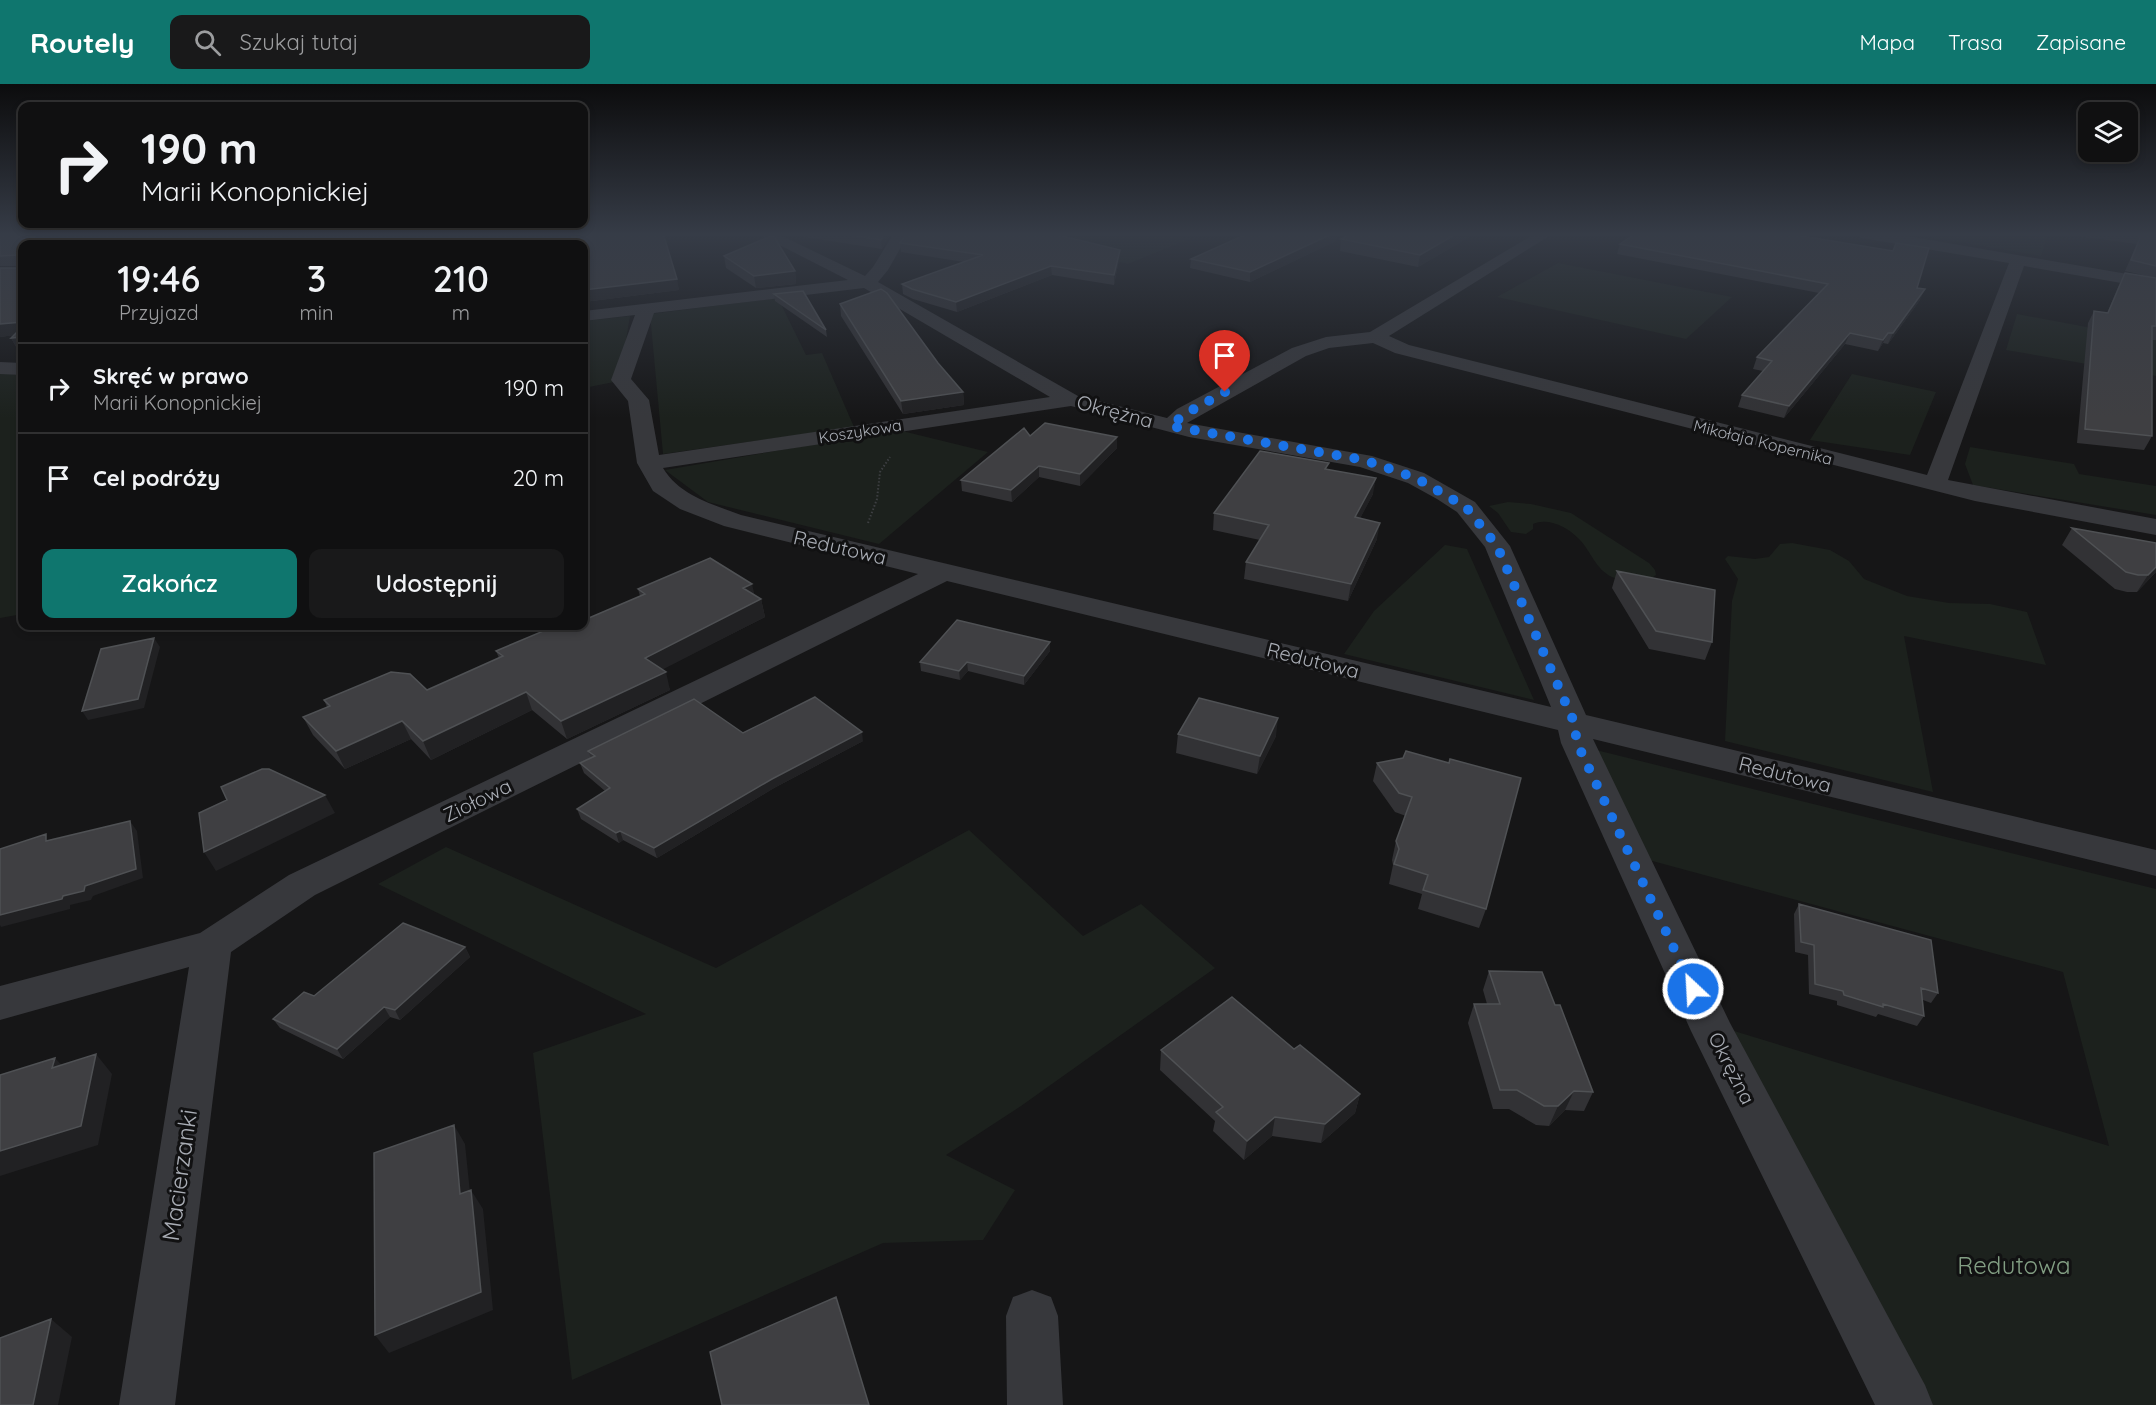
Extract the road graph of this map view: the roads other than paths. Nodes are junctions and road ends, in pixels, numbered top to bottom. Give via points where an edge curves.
1 (768, 295) edge
2 (887, 295) edge
3 (1445, 295) edge
4 (2005, 295) edge
5 (646, 309) junction
6 (588, 316) edge
7 (1375, 337) junction
8 (0, 368) edge
9 (18, 369) edge
10 (1071, 400) junction
11 (1170, 426) junction
12 (649, 463) junction
13 (1935, 484) junction
14 (2156, 527) edge
15 (946, 571) junction
16 (1574, 722) junction
17 (2156, 864) edge
18 (212, 945) junction
19 (0, 1003) edge
20 (1032, 1316) dead end
21 (147, 1405) edge
22 (1035, 1405) edge
23 (1905, 1405) edge

1 - 5 street
2 - 10 street, Okrężna
3 - 7 street
4 - 13 street
5 - 6 street
5 - 12 street, Redutowa via 621,381 638,400
7 - 11 street via 1326,343 1299,352
7 - 13 street, Mikołaja Kopernika via 1402,349
8 - 9 street
10 - 11 street, Okrężna
10 - 12 street, Koszykowa
11 - 16 street, Okrężna via 1364,460 1416,478 1466,507 1497,546
12 - 15 street, Redutowa via 662,486 689,504 733,521
13 - 14 street, Mikołaja Kopernika via 2026,505
15 - 16 street, Redutowa
15 - 18 street, Ziołowa via 302,885
16 - 17 street, Redutowa
16 - 23 street, Okrężna via 1577,743 1712,1031
18 - 19 street, Ziołowa
18 - 21 street, Macierzanki
20 - 22 street

